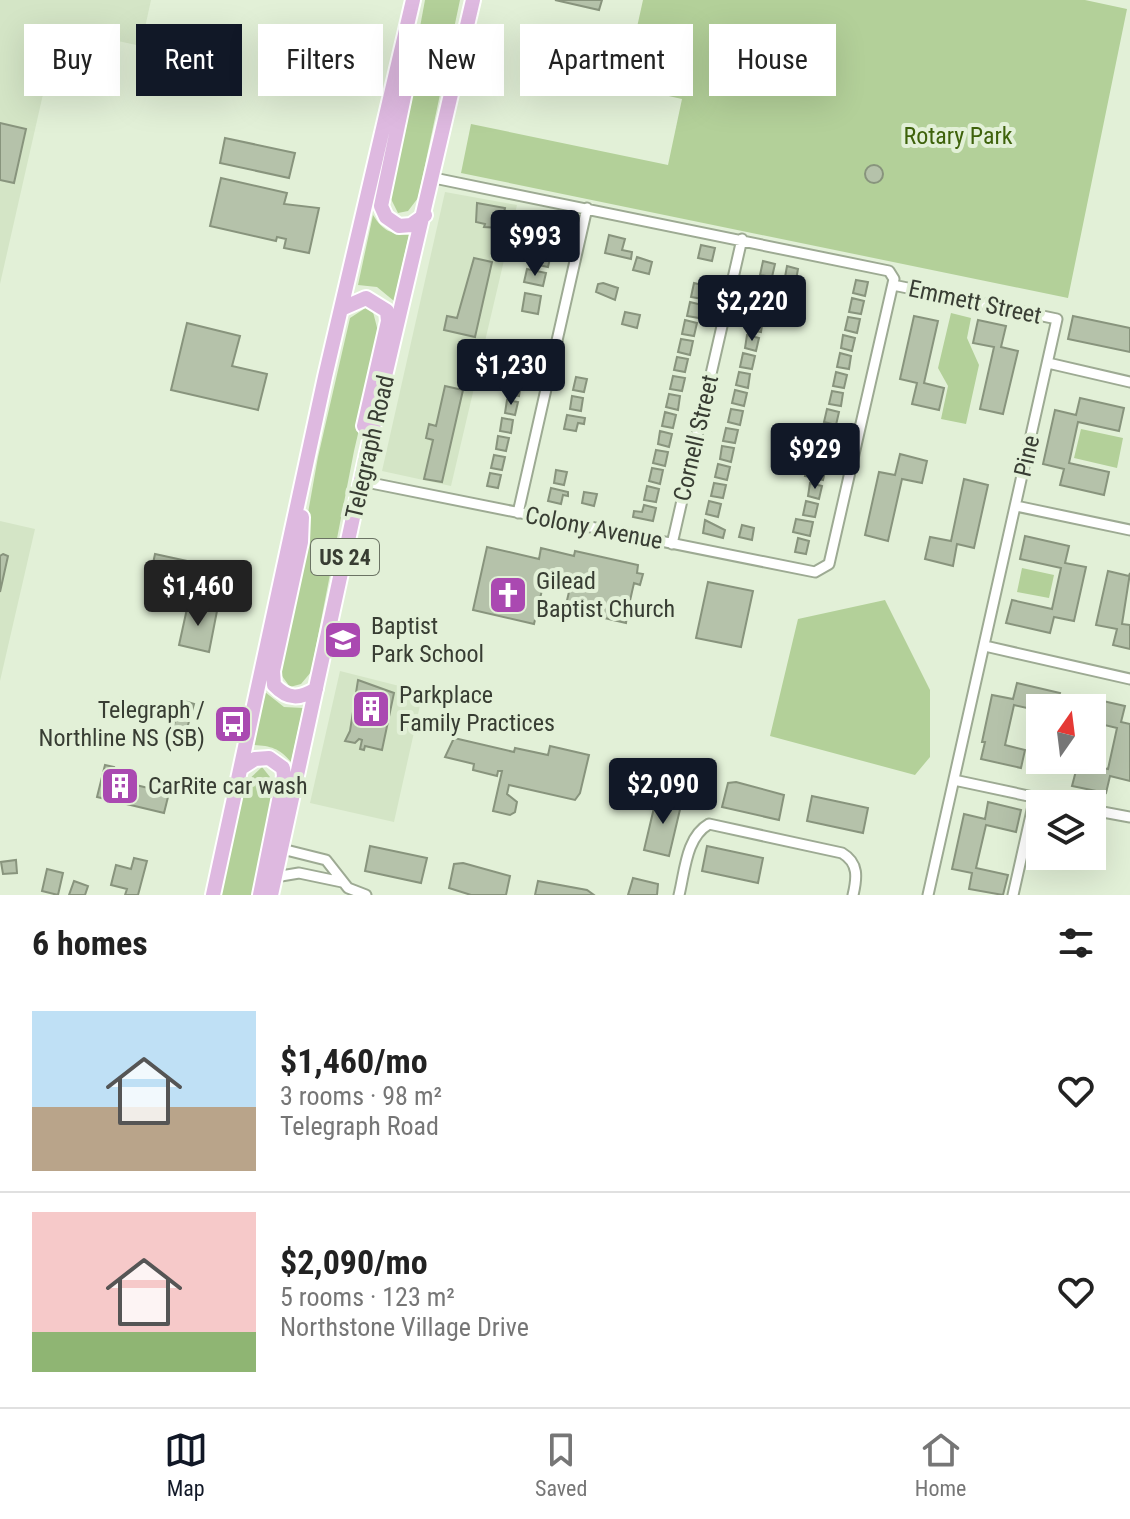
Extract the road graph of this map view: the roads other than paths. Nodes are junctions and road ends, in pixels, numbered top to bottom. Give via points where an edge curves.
1 (413, 0) edge
2 (472, 3) edge
3 (409, 17) junction
4 (434, 178) junction
5 (587, 208) junction
6 (425, 215) junction
7 (742, 239) junction
8 (893, 285) junction
9 (341, 309) junction
10 (1057, 319) joint
11 (1048, 363) junction
12 (1130, 382) edge
13 (361, 481) junction
14 (303, 485) junction
15 (357, 497) junction
16 (1016, 506) junction
17 (518, 513) junction
18 (1130, 530) edge
19 (672, 544) junction
20 (985, 646) junction
21 (1130, 679) edge
22 (316, 689) junction
23 (241, 768) junction
24 (954, 780) junction
25 (1026, 795) edge
26 (1106, 813) edge
27 (1130, 817) edge
28 (1026, 837) edge
29 (282, 849) junction
30 (275, 877) junction
31 (342, 882) junction
32 (213, 895) edge
33 (260, 895) edge
34 (271, 895) edge
35 (366, 895) edge
36 (679, 895) edge
37 (853, 895) edge
38 (928, 895) edge
39 (1013, 895) edge

1 - 3 main road, US 24
2 - 4 main road, Telegraph Road / US 24
3 - 6 main road via 410,68 381,206 399,226
3 - 9 main road, US 24
4 - 5 street, Emmett Street
4 - 6 main road, Telegraph Road / US 24
5 - 7 street, Emmett Street
5 - 17 street
6 - 13 main road, Telegraph Road / US 24
7 - 8 street, Emmett Street via 883,268 893,276
7 - 19 street, Cornell Street
8 - 10 street, Emmett Street
8 - 19 street, Colony Avenue via 827,568 815,572
9 - 14 main road, US 24
9 - 15 main road via 357,300 372,300 387,311 388,321 358,452
10 - 11 street, Pine
11 - 12 street
11 - 16 street, Pine
13 - 15 main road, Telegraph Road / US 24
13 - 17 street, Colony Avenue
14 - 22 main road via 301,542 273,671 274,685 287,696 300,697
14 - 23 main road, US 24
15 - 22 main road, Telegraph Road / US 24
16 - 18 street
16 - 20 street, Pine
17 - 19 street, Colony Avenue
20 - 21 street
20 - 24 street, Pine
22 - 29 main road, Telegraph Road / US 24
23 - 32 main road, US 24
23 - 33 main road via 269,758 283,768
24 - 25 street
24 - 38 street, Pine
26 - 27 street
28 - 39 street
29 - 30 main road, Telegraph Road / US 24
29 - 31 street via 326,860
30 - 31 street via 299,873
30 - 34 main road, Telegraph Road / US 24
31 - 35 street
36 - 37 street via 692,840 709,824 842,853 857,874

